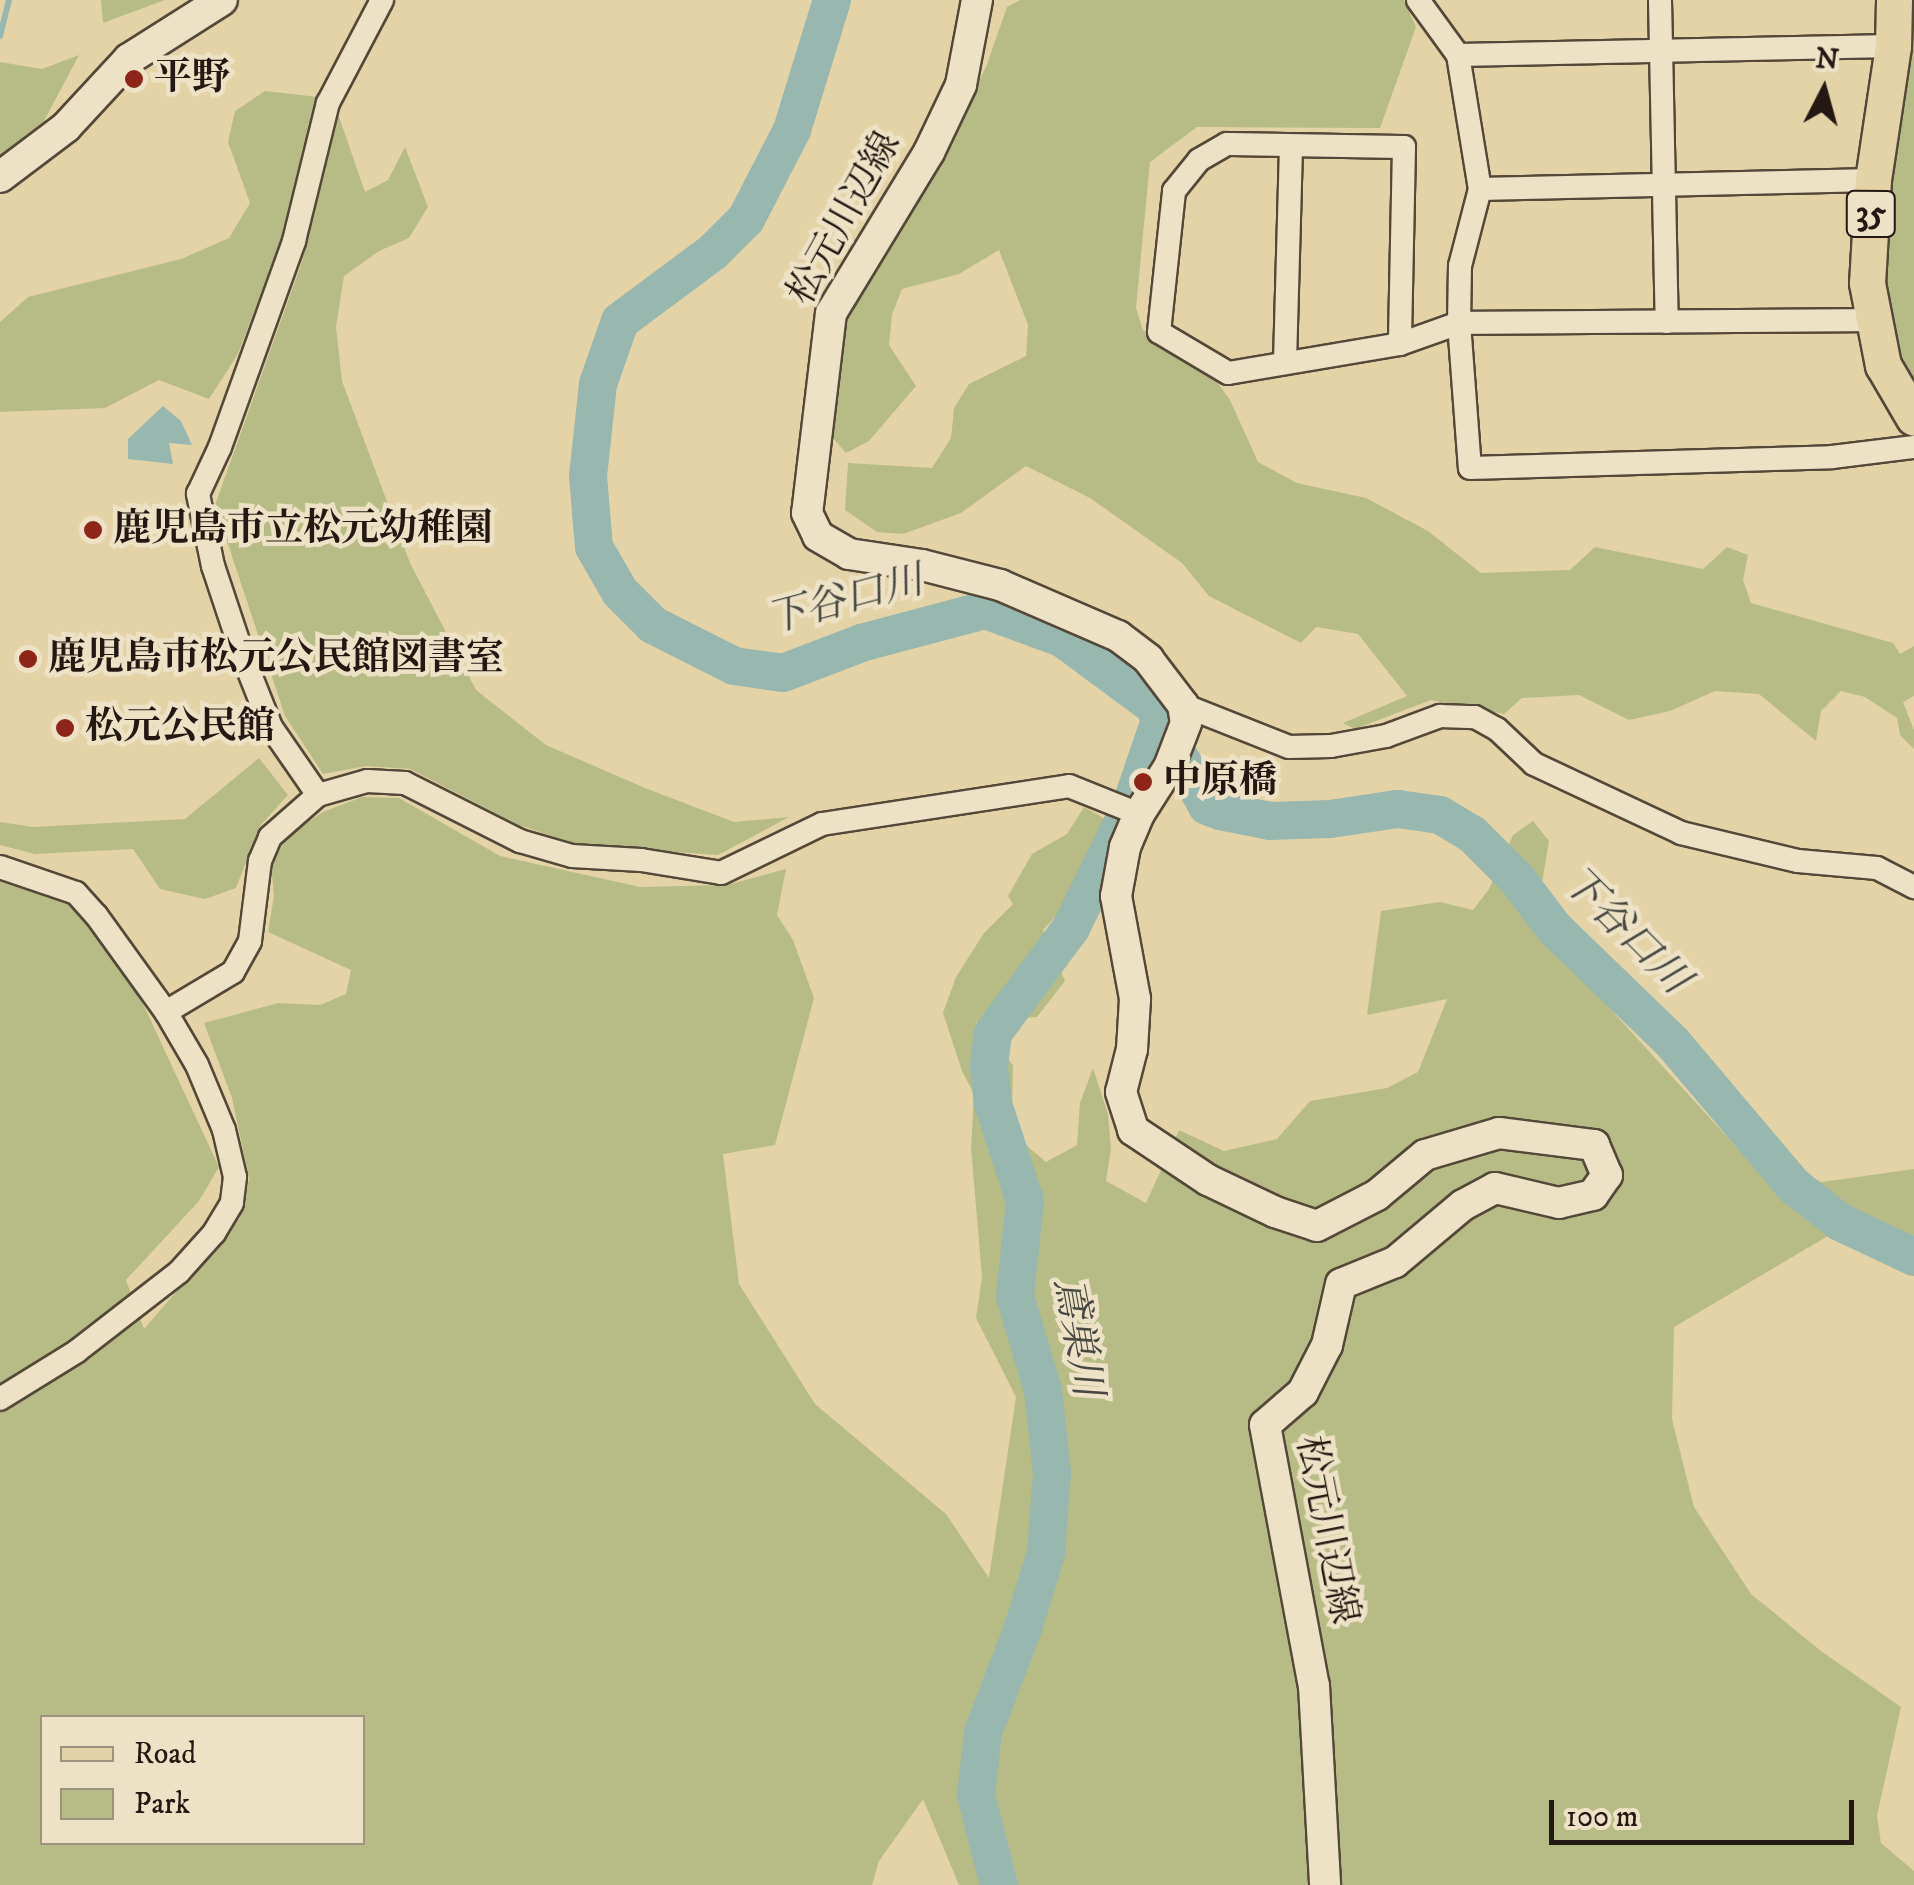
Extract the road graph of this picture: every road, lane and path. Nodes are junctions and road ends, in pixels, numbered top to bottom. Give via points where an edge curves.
1 (222, 0) edge
2 (382, 0) edge
3 (977, 0) edge
4 (1418, 0) edge
5 (1660, 0) edge
6 (1894, 0) edge
7 (1893, 46) junction
8 (1662, 51) junction
9 (1458, 55) junction
10 (1291, 146) junction
11 (0, 178) edge
12 (1874, 180) junction
13 (1666, 184) junction
14 (1480, 189) junction
15 (1871, 320) junction
16 (1667, 322) junction
17 (1459, 323) junction
18 (1400, 344) junction
19 (1285, 362) junction
20 (1914, 418) edge
21 (1914, 447) edge
22 (1185, 714) junction
23 (318, 795) junction
24 (1138, 814) junction
25 (0, 866) edge
26 (1914, 887) edge
27 (166, 1012) junction
28 (0, 1400) edge
29 (1325, 1885) edge

1 - 11 main road via 129,60 66,127
2 - 23 street via 328,104 294,241 198,494 213,566 271,727
3 - 22 main road, 松元川辺線 via 961,85 929,152 831,313 808,486 812,528 848,554 1000,585 1118,636 1148,659
4 - 9 street
5 - 8 street
6 - 7 main road, 35
7 - 8 street
7 - 12 main road, 35
8 - 9 street
8 - 13 street
9 - 14 street
10 - 18 street via 1404,148
10 - 19 street
10 - 19 street via 1227,144 1199,160 1174,191 1159,332 1228,373
12 - 13 street
12 - 15 main road, 35
13 - 14 street
13 - 16 street
14 - 17 street via 1460,266
15 - 16 street
15 - 20 main road, 35 via 1884,365
16 - 17 street
17 - 18 street
17 - 21 street via 1470,468 1832,457
18 - 19 street
22 - 24 main road, 松元川辺線 via 1169,767
22 - 26 street via 1289,747 1386,736 1440,716 1475,717 1534,764 1681,833 1798,861 1876,868
23 - 24 street via 388,780 405,783 520,842 572,856 721,874 822,824 1069,786
23 - 27 street via 270,837 260,862 250,941 233,972
24 - 29 main road, 松元川辺線 via 1116,896 1135,998 1121,1092 1133,1130 1208,1180 1317,1226 1377,1194 1425,1155 1498,1134 1594,1145 1607,1175 1592,1196 1559,1203 1495,1188 1463,1205 1395,1262 1341,1284 1326,1345 1303,1392 1265,1426 1314,1686
25 - 27 street via 76,893
27 - 28 street via 224,1130 234,1160 232,1202 179,1272 76,1352

